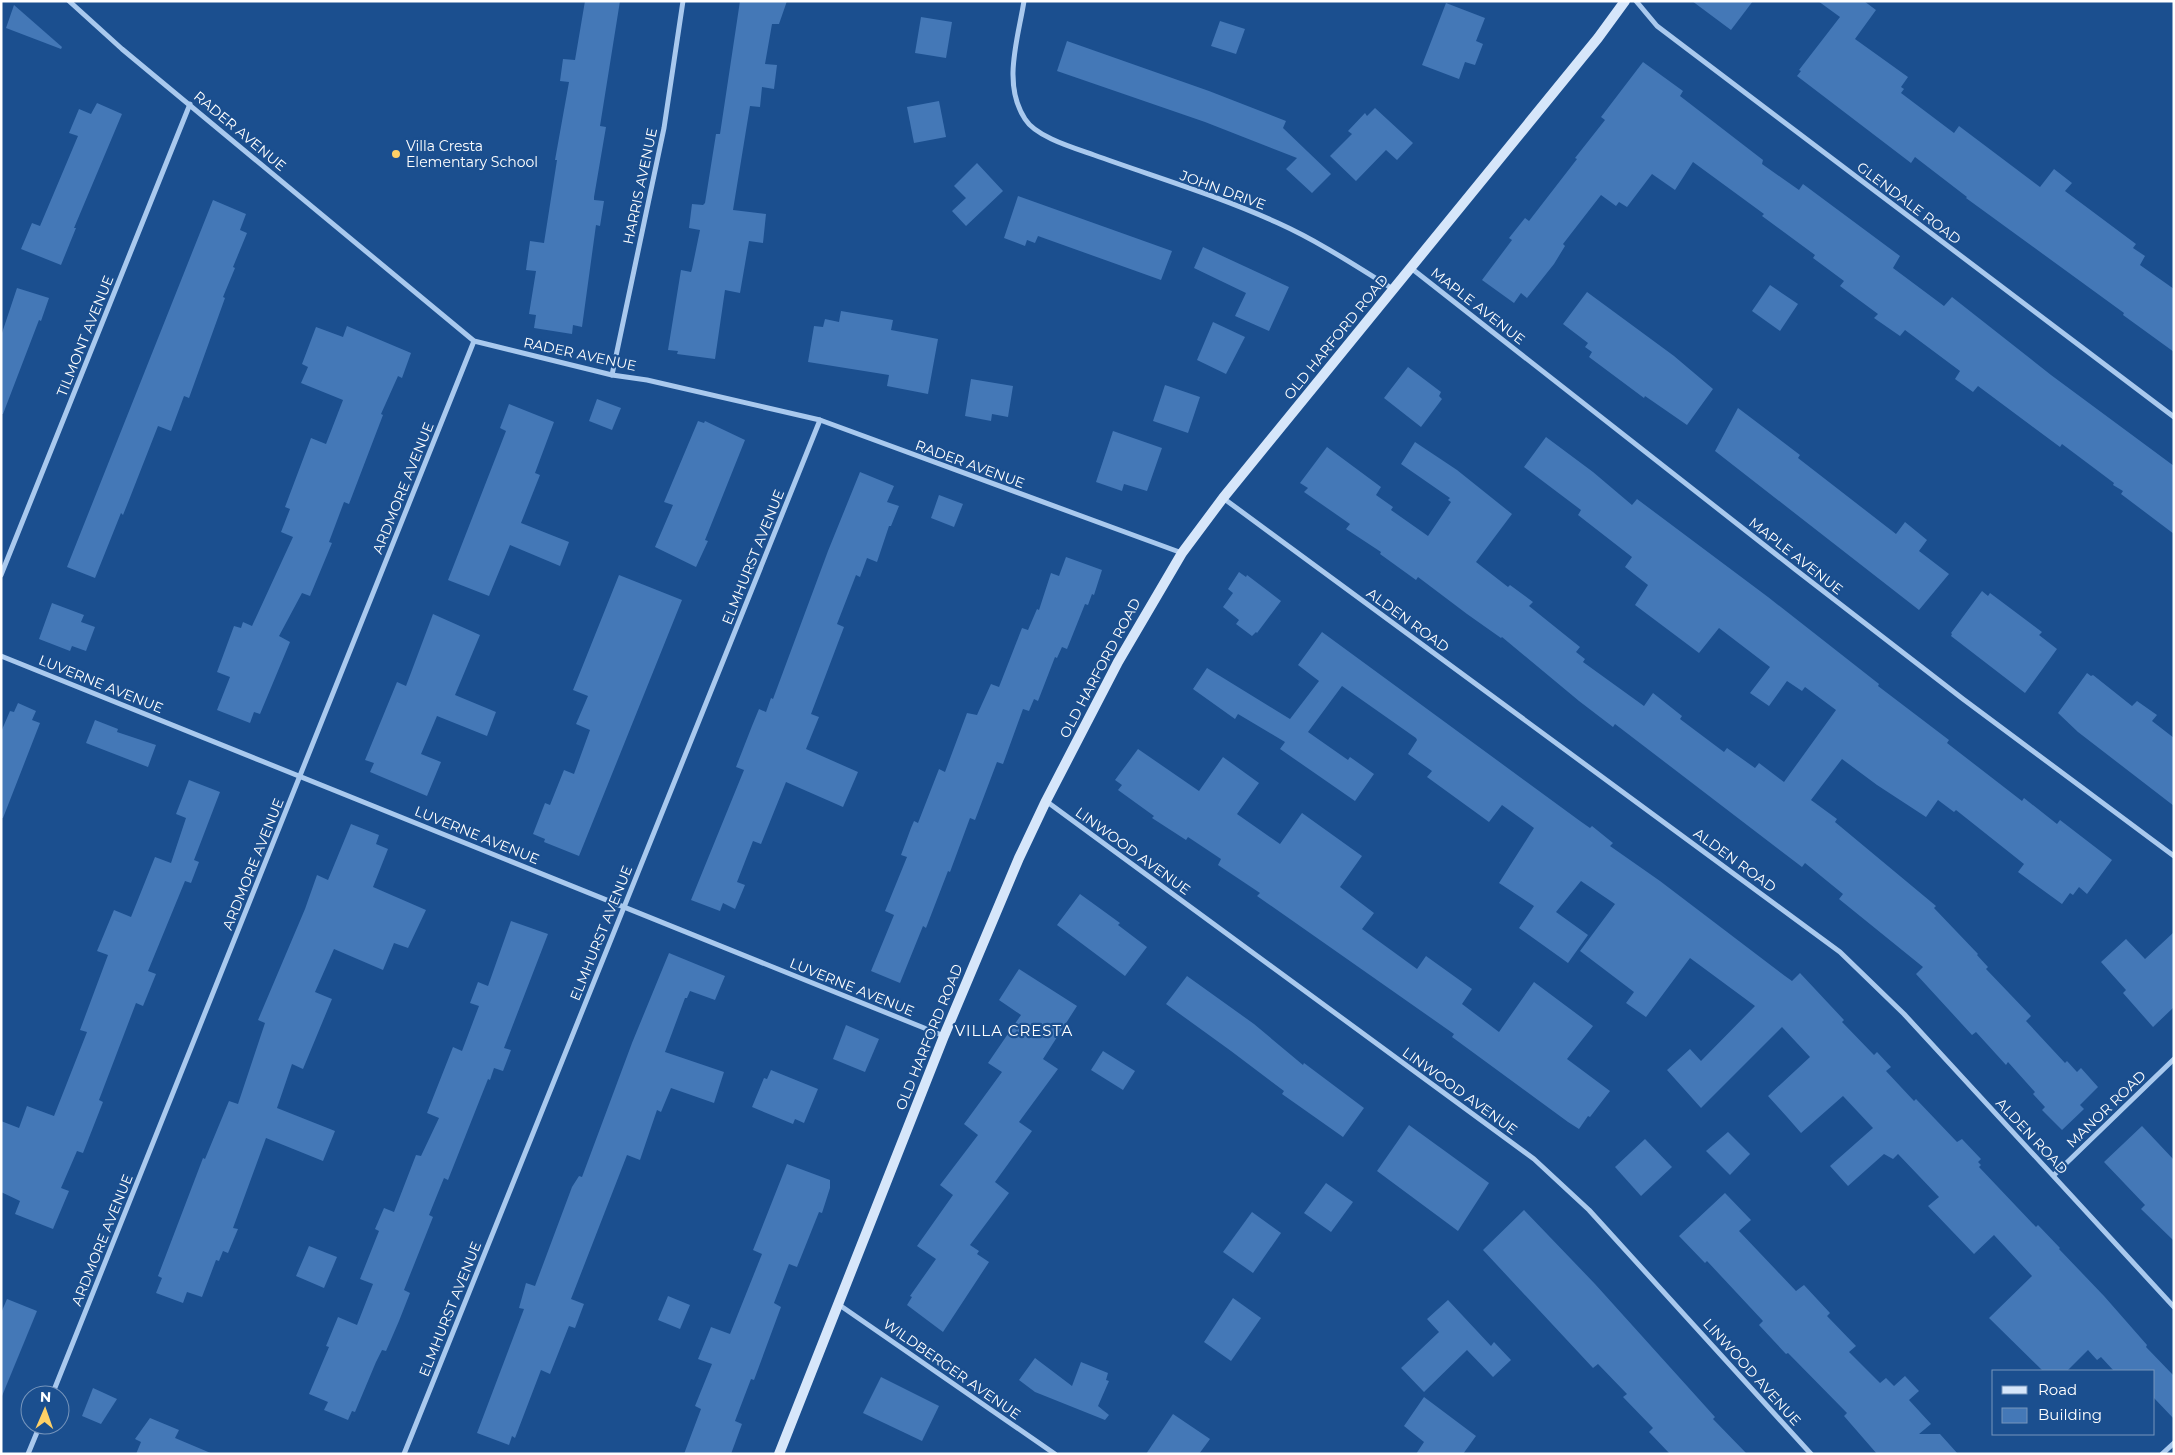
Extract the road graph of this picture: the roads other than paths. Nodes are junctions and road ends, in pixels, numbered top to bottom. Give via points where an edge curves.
1 (69, 1) edge
2 (683, 1) edge
3 (1024, 1) edge
4 (1625, 1) edge
5 (1636, 1) edge
6 (190, 104) junction
7 (1411, 268) junction
8 (1394, 288) junction
9 (474, 340) junction
10 (612, 375) junction
11 (2174, 417) edge
12 (820, 420) junction
13 (1223, 498) junction
14 (1182, 553) junction
15 (1, 575) edge
16 (1, 656) edge
17 (300, 776) junction
18 (1046, 801) junction
19 (2174, 856) edge
20 (624, 907) junction
21 (944, 1036) junction
22 (2174, 1060) edge
23 (2054, 1175) junction
24 (837, 1304) junction
25 (2174, 1307) edge
26 (56, 1385) edge
27 (36, 1435) edge
28 (2174, 1443) edge
29 (28, 1454) edge
30 (404, 1454) edge
31 (779, 1454) edge
32 (1055, 1454) edge
33 (1811, 1454) edge
34 (2162, 1454) edge

1 - 6 street, RADER AVENUE via 122,50
2 - 10 street, HARRIS AVENUE via 664,128
3 - 8 street, JOHN DRIVE via 1014,59 1013,87 1025,120 1036,130 1074,148 1280,224
4 - 7 street, OLD HARFORD ROAD
5 - 11 street, GLENDALE ROAD via 1657,26
6 - 9 street, RADER AVENUE
6 - 15 street, TILMONT AVENUE
7 - 8 street, OLD HARFORD ROAD
7 - 19 street, MAPLE AVENUE via 1963,699
8 - 13 street, OLD HARFORD ROAD
9 - 10 street, RADER AVENUE
9 - 17 street, ARDMORE AVENUE
10 - 12 street, RADER AVENUE
12 - 14 street, RADER AVENUE
12 - 20 street, ELMHURST AVENUE
13 - 14 street, OLD HARFORD ROAD
13 - 23 street, ALDEN ROAD via 1840,952 1904,1014
14 - 18 street, OLD HARFORD ROAD via 1118,662
16 - 17 street, LUVERNE AVENUE
17 - 20 street, LUVERNE AVENUE
17 - 26 street, ARDMORE AVENUE
18 - 21 street, OLD HARFORD ROAD
18 - 33 street, LINWOOD AVENUE via 1534,1159 1589,1210
20 - 21 street, LUVERNE AVENUE
20 - 30 street, ELMHURST AVENUE
21 - 24 street, OLD HARFORD ROAD
22 - 23 street, MANOR ROAD
23 - 25 street, ALDEN ROAD
24 - 31 street, OLD HARFORD ROAD
24 - 32 street, WILDBERGER AVENUE
27 - 29 street
28 - 34 street

